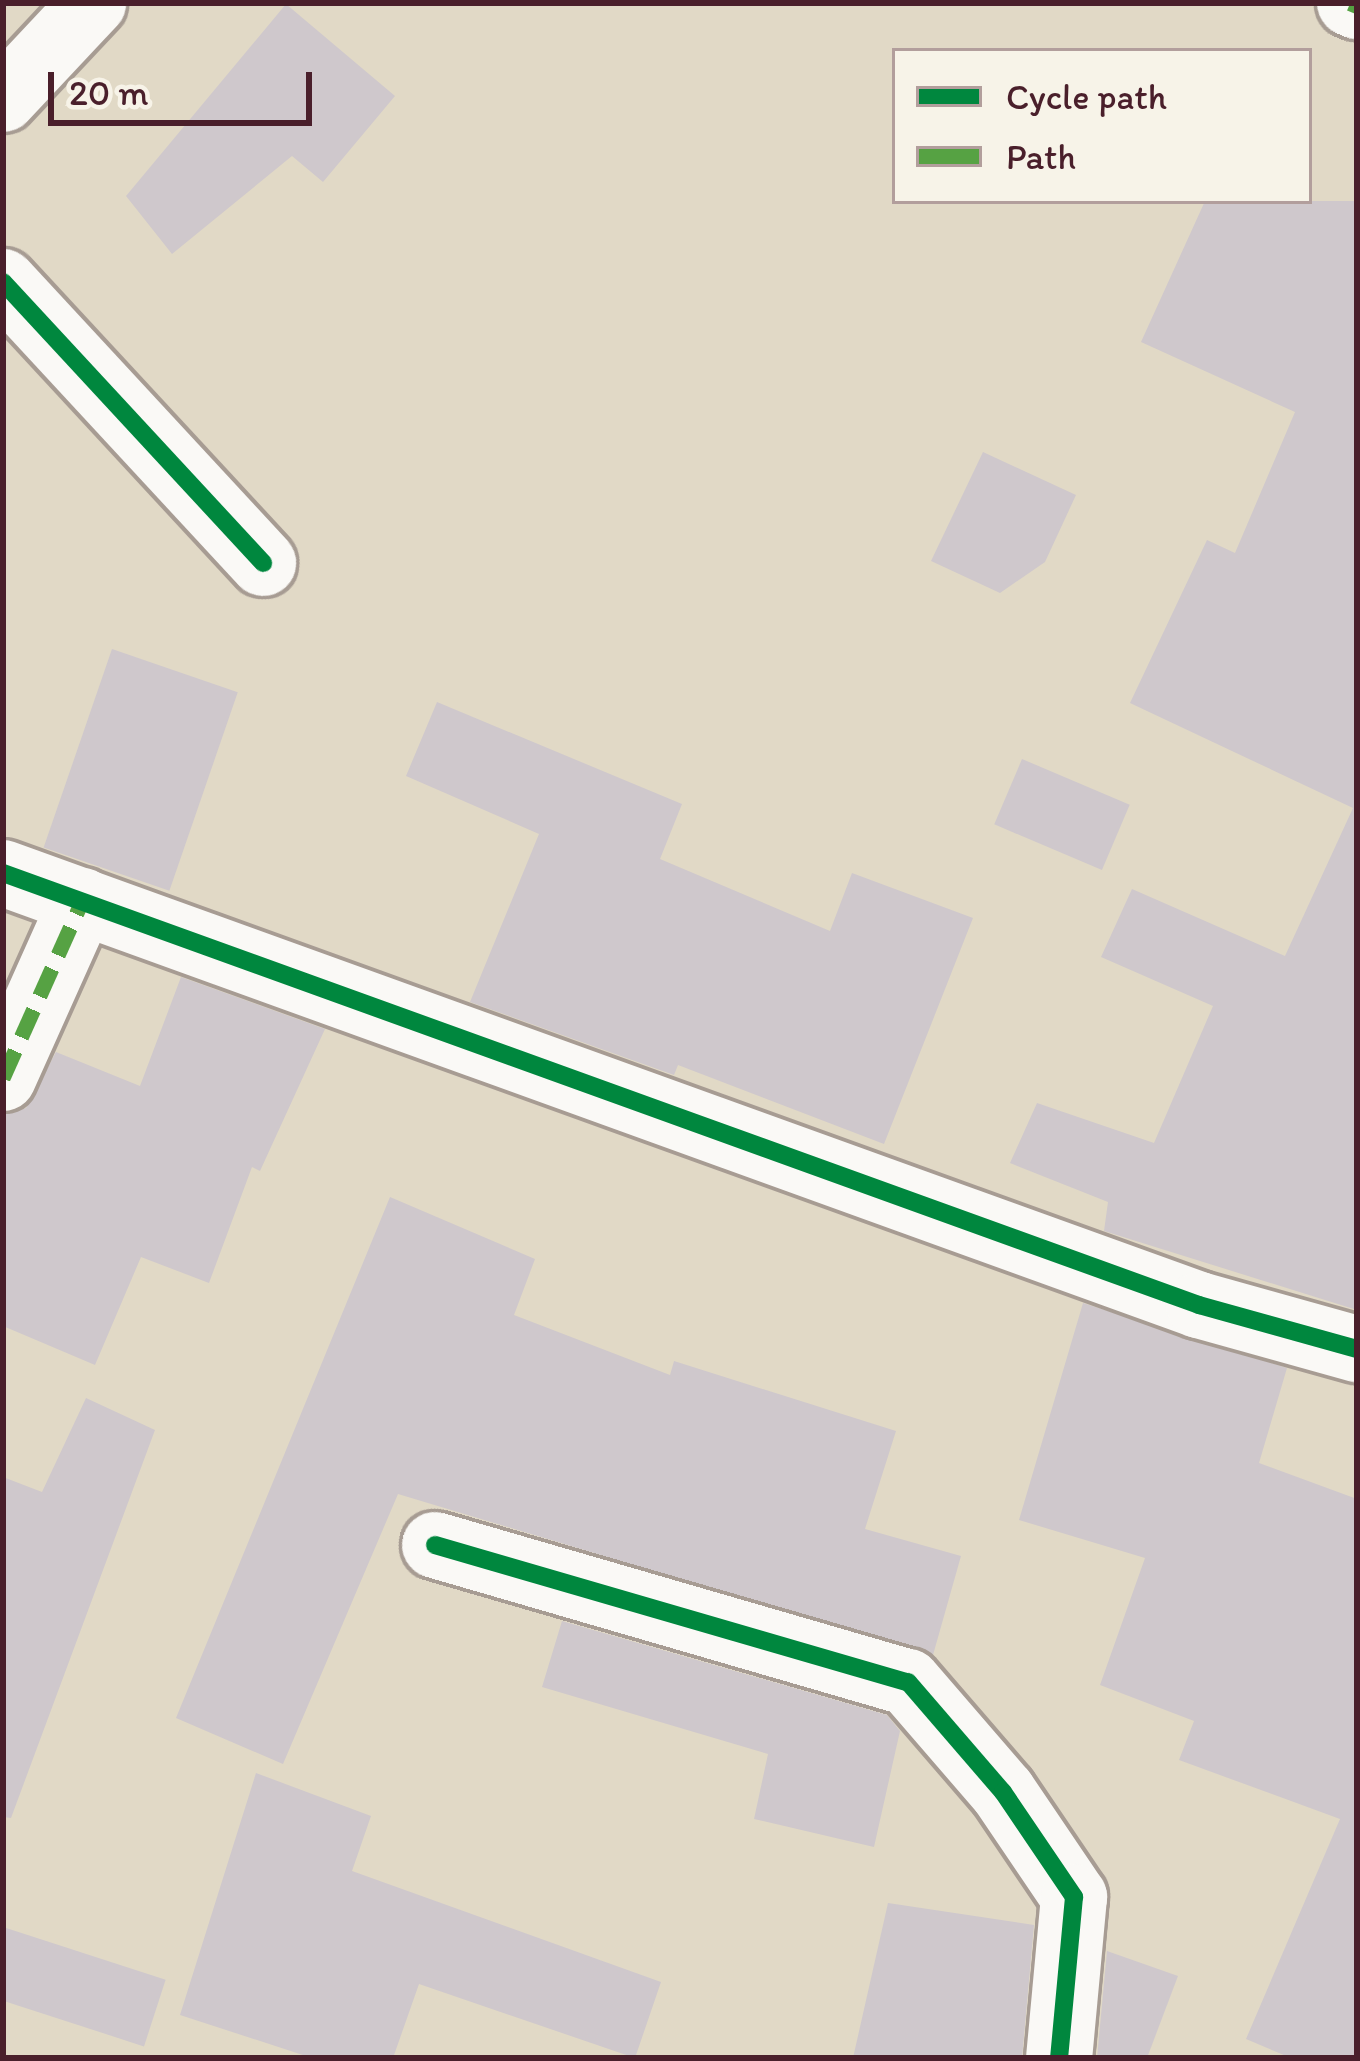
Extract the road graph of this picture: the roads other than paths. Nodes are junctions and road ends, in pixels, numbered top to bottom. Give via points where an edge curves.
1 (93, 3) edge
2 (3, 100) edge
3 (3, 282) edge
4 (263, 563) dead end
5 (3, 873) edge
6 (82, 901) junction
7 (3, 1078) edge
8 (1357, 1349) edge
9 (435, 1545) dead end
10 (1059, 2058) edge

1 - 2 street
3 - 4 street
5 - 6 street
6 - 7 street
6 - 8 street via 1199,1305
9 - 10 street via 908,1682 1003,1792 1074,1897

